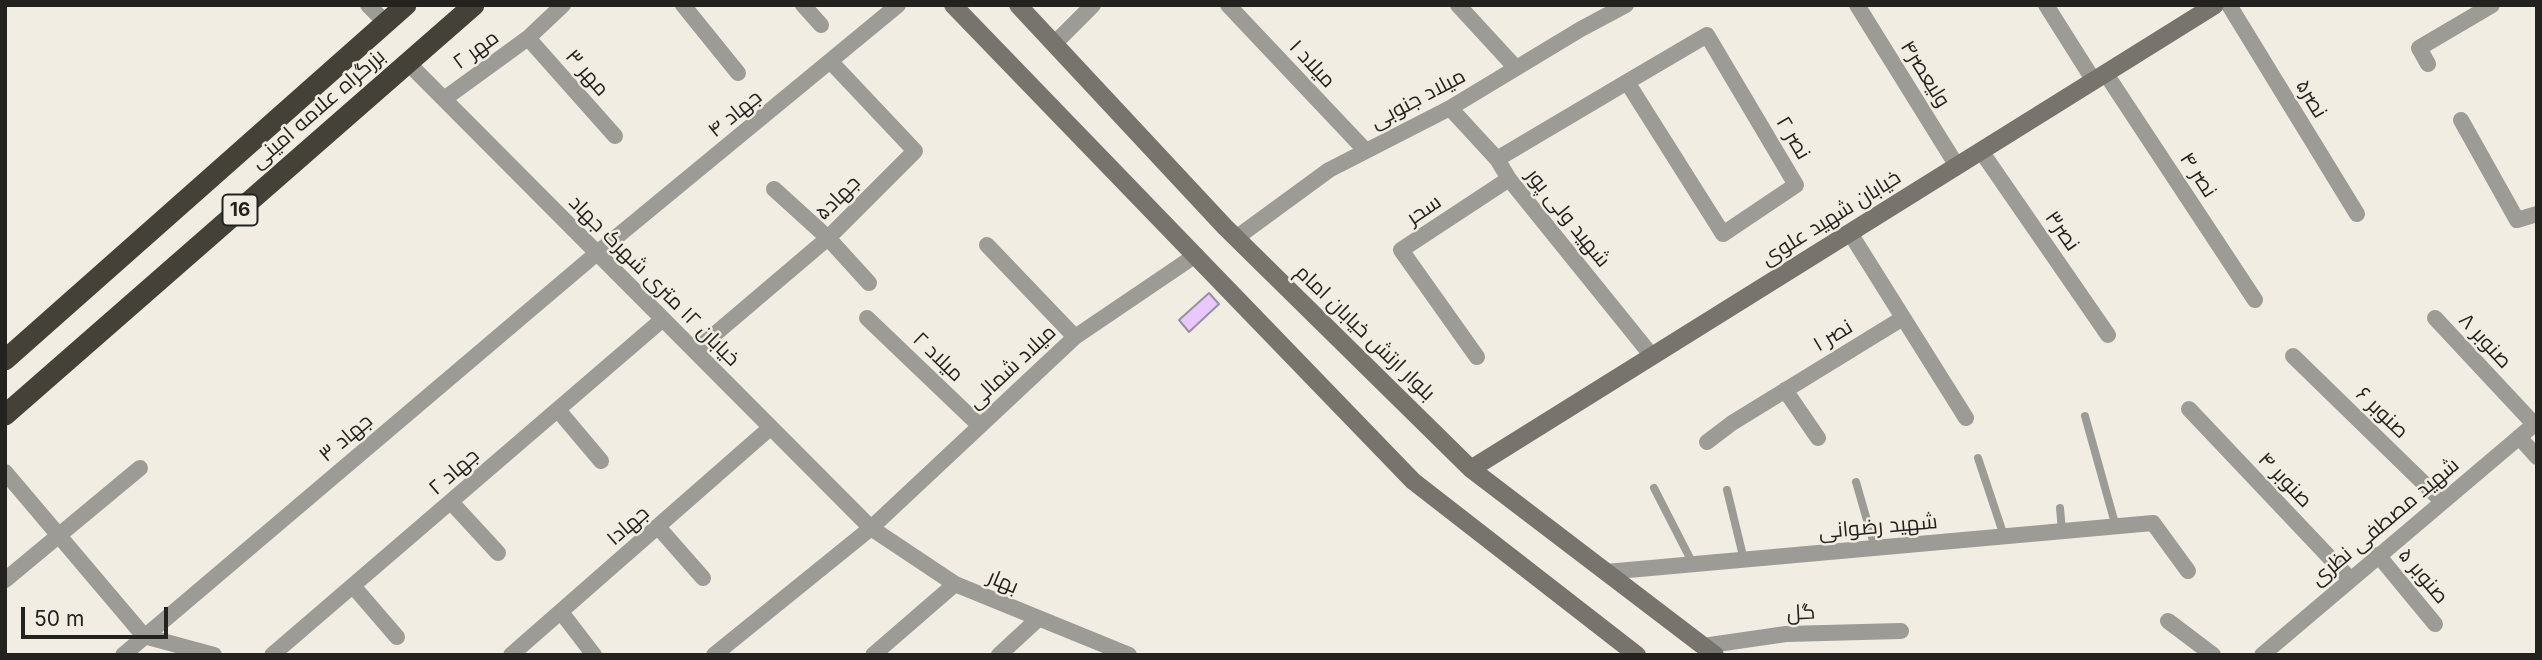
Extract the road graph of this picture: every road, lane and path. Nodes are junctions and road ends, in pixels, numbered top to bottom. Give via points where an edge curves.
1 (368, 5) edge
2 (406, 5) edge
3 (474, 5) edge
4 (564, 5) edge
5 (684, 5) edge
6 (803, 5) edge
7 (898, 5) edge
8 (953, 5) edge
9 (1018, 5) edge
10 (1093, 5) edge
11 (1228, 5) edge
12 (1458, 5) edge
13 (1626, 5) edge
14 (1857, 5) edge
15 (2046, 5) edge
16 (2215, 5) edge
17 (2229, 5) edge
18 (2492, 5) edge
19 (386, 23) junction
20 (821, 24) dead end
21 (528, 38) junction
22 (1054, 44) junction
23 (831, 62) junction
24 (408, 63) junction
25 (2428, 64) dead end
26 (1516, 68) junction
27 (738, 73) dead end
28 (2100, 77) junction
29 (1627, 82) junction
30 (444, 99) junction
31 (1450, 108) junction
32 (2461, 120) dead end
33 (615, 136) dead end
34 (1366, 151) junction
35 (1981, 151) junction
36 (1497, 159) junction
37 (1957, 166) junction
38 (1509, 179) junction
39 (774, 189) dead end
40 (2357, 214) dead end
41 (2537, 214) edge
42 (1850, 233) junction
43 (828, 238) junction
44 (1236, 238) junction
45 (987, 245) dead end
46 (597, 253) junction
47 (1196, 255) junction
48 (869, 284) dead end
49 (2255, 300) dead end
50 (867, 318) dead end
51 (1903, 318) junction
52 (2435, 318) dead end
53 (663, 319) junction
54 (2108, 335) dead end
55 (1075, 337) junction
56 (695, 351) junction
57 (1652, 356) junction
58 (2293, 356) dead end
59 (1477, 357) dead end
60 (5, 360) edge
61 (1785, 390) junction
62 (2189, 409) dead end
63 (558, 410) junction
64 (5, 415) edge
65 (2085, 416) dead end
66 (1966, 418) dead end
67 (2536, 423) edge
68 (980, 426) junction
69 (771, 428) junction
70 (2519, 437) junction
71 (1818, 438) dead end
72 (1707, 442) dead end
73 (2537, 457) edge
74 (1978, 458) dead end
75 (600, 461) dead end
76 (140, 468) dead end
77 (1471, 468) junction
78 (5, 472) edge
79 (1856, 482) dead end
80 (1654, 488) dead end
81 (1727, 491) dead end
82 (2442, 501) junction
83 (451, 502) junction
84 (2060, 508) dead end
85 (2116, 527) junction
86 (659, 528) junction
87 (871, 528) junction
88 (2062, 531) junction
89 (59, 535) junction
90 (2004, 537) junction
91 (1875, 548) junction
92 (498, 553) dead end
93 (2378, 555) junction
94 (1744, 559) junction
95 (1693, 564) junction
96 (2188, 571) dead end
97 (1606, 572) junction
98 (704, 578) dead end
99 (2350, 579) junction
100 (5, 580) edge
101 (955, 584) junction
102 (353, 586) junction
103 (561, 612) junction
104 (1038, 620) junction
105 (2168, 621) dead end
106 (2435, 624) dead end
107 (1901, 631) dead end
108 (144, 636) junction
109 (397, 637) dead end
110 (1709, 650) edge
111 (1113, 651) edge
112 (123, 655) edge
113 (214, 655) edge
114 (272, 655) edge
115 (512, 655) edge
116 (594, 655) edge
117 (714, 655) edge
118 (873, 655) edge
119 (999, 655) edge
120 (1129, 655) edge
121 (1637, 655) edge
122 (2213, 655) edge
123 (2262, 655) edge

1 - 19 street
2 - 19 highway, بزرگراه علامه امینی / 16
3 - 24 highway, بزرگراه علامه امینی / 16
4 - 21 street, مهر ۲
5 - 27 street
6 - 20 street
7 - 23 street, جهاد ۴
8 - 47 main road
9 - 22 main road, بلوار ارتش خیابان امام
10 - 22 street
11 - 34 street, میلاد ۱
12 - 26 street
13 - 26 street, میلاد جنوبی
14 - 37 street, ولیعصر۴
15 - 28 street, نصر ۴
16 - 28 main road, خیابان شهید علوی
17 - 40 street, نصر۵
18 - 25 street via 2419,48
19 - 60 highway, بزرگراه علامه امینی / 16
21 - 30 street, مهر ۲
21 - 33 street, مهر ۳
22 - 44 main road, بلوار ارتش خیابان امام
23 - 43 street, جهاد۵ via 915,151
23 - 46 street, جهاد ۴
24 - 30 street, خیابان ۱۲ متری شهرک جهاد
24 - 64 highway, بزرگراه علامه امینی / 16
26 - 31 street, میلاد جنوبی
28 - 35 main road, خیابان شهید علوی
28 - 49 street, نصر ۴
29 - 29 street, نصر ۲ via 1723,234 1796,185 1707,35
29 - 36 street, نصر ۲
30 - 46 street, خیابان ۱۲ متری شهرک جهاد
31 - 34 street, میلاد جنوبی
31 - 36 street, شهید ولی پور
32 - 41 street via 2517,220
34 - 44 street, میلاد جنوبی via 1329,170
35 - 37 main road, خیابان شهید علوی
35 - 54 street, نصر۳
36 - 38 street, شهید ولی پور
37 - 42 main road, خیابان شهید علوی
38 - 57 street, شهید ولی پور
38 - 59 street, سحر via 1401,250
39 - 43 street
42 - 51 street
42 - 57 main road, خیابان شهید علوی
43 - 48 street
43 - 56 street, جهاد۵
44 - 77 main road, بلوار ارتش خیابان امام
45 - 55 street
46 - 53 street, خیابان ۱۲ متری شهرک جهاد
46 - 108 street, جهاد ۳
47 - 55 street, میلاد شمالی
47 - 121 main road via 1413,481
50 - 68 street, میلاد ۲
51 - 61 street, نصر ۱
51 - 66 street
52 - 67 street, صنوبر ۸
53 - 56 street, خیابان ۱۲ متری شهرک جهاد
53 - 63 street, جهاد ۲
55 - 68 street, میلاد شمالی
56 - 69 street, خیابان ۱۲ متری شهرک جهاد
57 - 77 main road, خیابان شهید علوی
58 - 82 street, صنوبر ۶
61 - 71 street
61 - 72 street, نصر ۱
62 - 99 street, صنوبر ۴
63 - 75 street
63 - 83 street, جهاد ۲
65 - 85 lane
67 - 70 street, شهید مصطفی نظری
68 - 87 street, میلاد شمالی
69 - 86 street, جهاد۱
69 - 87 street, خیابان ۱۲ متری شهرک جهاد
70 - 73 street
70 - 82 street, شهید مصطفی نظری
74 - 90 lane
76 - 89 street
77 - 97 main road, بلوار ارتش خیابان امام
78 - 89 street
79 - 91 lane
80 - 95 lane
81 - 94 lane
82 - 93 street, شهید مصطفی نظری
83 - 92 street
83 - 102 street, جهاد ۲
84 - 88 lane
85 - 88 street, شهید رضوانی
85 - 96 street, شهید رضوانی via 2153,523
86 - 98 street
86 - 103 street, جهاد۱
87 - 101 street, بهار
87 - 117 street, میلاد شمالی
88 - 90 street, شهید رضوانی
89 - 100 street
89 - 108 street
90 - 91 street, شهید رضوانی
91 - 94 street, شهید رضوانی
93 - 99 street, شهید مصطفی نظری
93 - 106 street, صنوبر ۵
94 - 95 street, شهید رضوانی
95 - 97 street, شهید رضوانی
97 - 110 main road, بلوار ارتش خیابان امام
99 - 123 street, شهید مصطفی نظری
101 - 104 street, بهار
101 - 118 street
102 - 109 street
102 - 114 street, جهاد ۲
103 - 115 street, جهاد۱
103 - 116 street
104 - 111 street, بهار
104 - 119 street
105 - 122 street
107 - 110 street, گل via 1786,634
108 - 112 street, جهاد ۳
108 - 113 street
111 - 120 street, بهار

